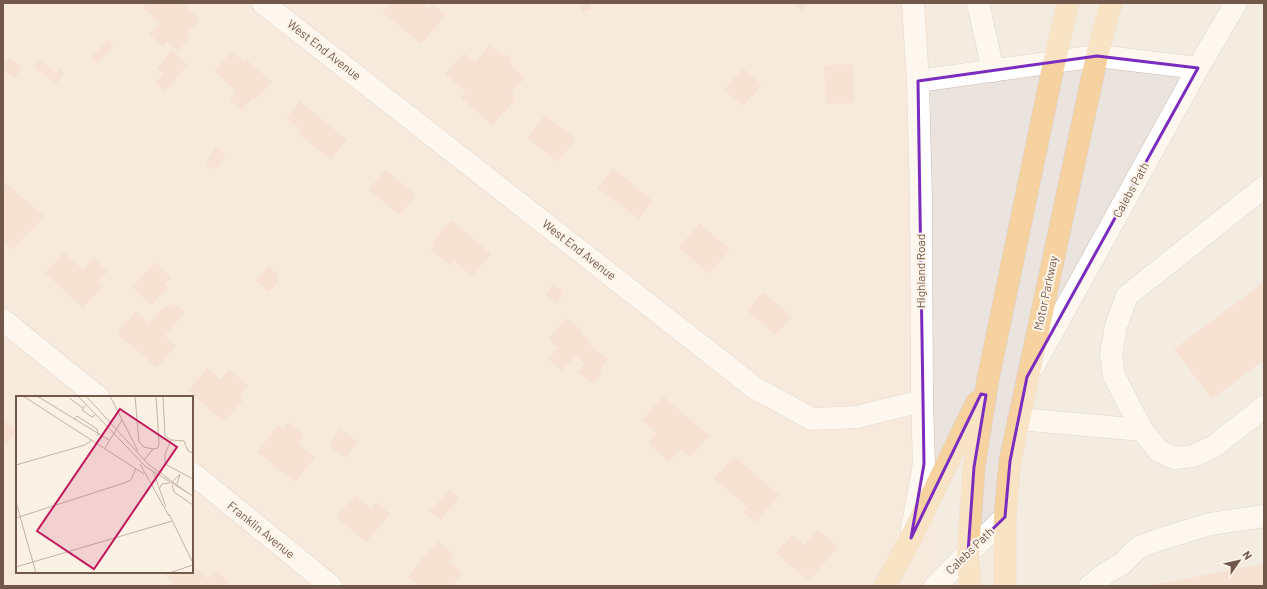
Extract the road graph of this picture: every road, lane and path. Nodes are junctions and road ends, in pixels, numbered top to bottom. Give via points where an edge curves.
1 (263, 3) edge
2 (913, 3) edge
3 (978, 3) edge
4 (1068, 3) edge
5 (1111, 3) edge
6 (1236, 3) edge
7 (1097, 56) junction
8 (1054, 63) junction
9 (1198, 68) junction
10 (993, 71) junction
11 (918, 81) junction
12 (1264, 187) edge
13 (3, 320) edge
14 (1027, 377) junction
15 (988, 379) junction
16 (97, 396) edge
17 (922, 401) junction
18 (1264, 407) edge
19 (1019, 419) junction
20 (1142, 430) junction
21 (193, 474) edge
22 (1264, 516) edge
23 (1005, 517) junction
24 (911, 538) junction
25 (968, 553) junction
26 (331, 586) edge
27 (885, 586) edge
28 (935, 586) edge
29 (970, 586) edge
30 (1005, 586) edge
31 (1090, 586) edge

1 - 17 street, West End Avenue via 755,388 812,419 857,417
2 - 11 street, Highland Road
3 - 10 street
4 - 8 main road
5 - 7 main road, Motor Parkway
6 - 9 street, Calebs Path
7 - 8 street
7 - 9 street
7 - 14 main road, Motor Parkway
8 - 10 street
8 - 15 main road
9 - 14 street, Calebs Path
10 - 11 street
11 - 17 street, Highland Road
12 - 20 street via 1127,296 1116,326 1111,354 1114,376
13 - 16 street
14 - 19 main road, Motor Parkway
15 - 24 main road
15 - 25 main road via 974,467
17 - 24 street, Highland Road via 924,464
18 - 20 street via 1213,447 1193,456 1174,458 1159,451
19 - 20 street
19 - 23 main road, Motor Parkway via 1010,461
21 - 26 street, Franklin Avenue
22 - 31 street via 1210,524 1161,538 1139,547 1122,564
23 - 25 street, Calebs Path
23 - 30 main road, Motor Parkway
24 - 27 main road
25 - 28 street, Calebs Path
25 - 29 main road

